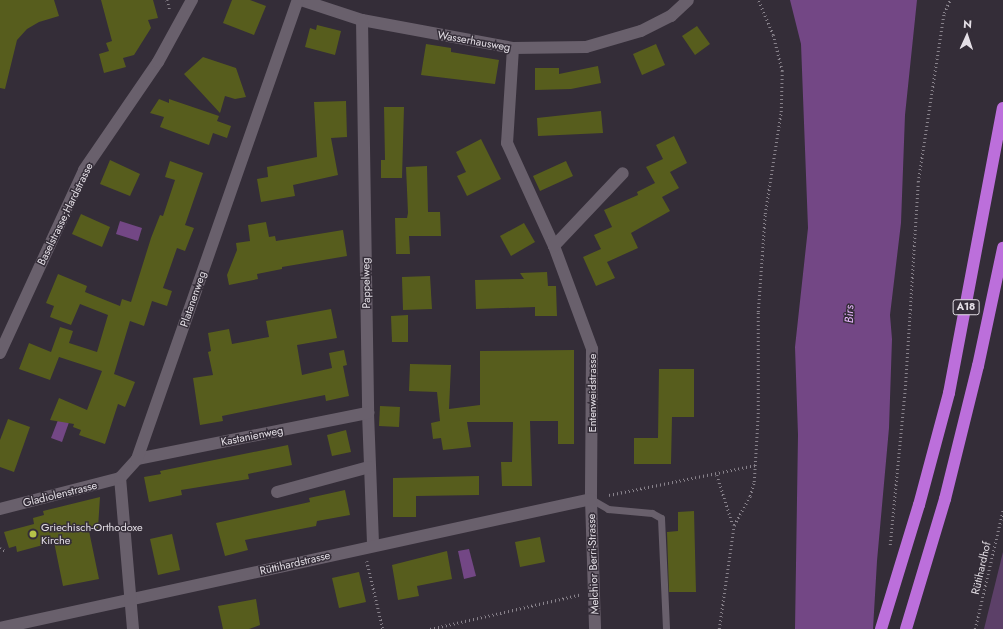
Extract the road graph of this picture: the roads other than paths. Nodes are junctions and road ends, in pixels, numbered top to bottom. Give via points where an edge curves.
1 (192, 0) edge
2 (298, 0) edge
3 (301, 0) edge
4 (688, 0) edge
5 (313, 2) edge
6 (362, 20) junction
7 (513, 48) junction
8 (1003, 108) edge
9 (623, 173) dead end
10 (554, 246) junction
11 (1003, 248) edge
12 (0, 352) edge
13 (368, 413) junction
14 (137, 459) junction
15 (369, 467) junction
16 (120, 478) junction
17 (277, 492) dead end
18 (591, 499) junction
19 (0, 509) edge
20 (368, 547) junction
21 (130, 600) junction
22 (0, 628) edge
23 (133, 629) edge
24 (595, 629) edge
25 (666, 629) edge
26 (881, 629) edge
27 (906, 629) edge

1 - 12 street, Baselstrasse;Hardstrasse via 158,62 84,170
2 - 14 street, Platanenweg
3 - 5 street, Wasserhausweg
4 - 7 street, Wasserhausweg via 671,16 641,31 592,45
5 - 6 street, Wasserhausweg
6 - 7 street, Wasserhausweg
6 - 13 street, Pappelweg
7 - 10 street, Entenweidstrasse via 507,143
8 - 26 highway, A18 via 949,393
9 - 10 street
10 - 18 street, Entenweidstrasse via 592,349
11 - 27 highway, A18 via 976,374 945,499
13 - 14 street, Kastanienweg
13 - 15 street, Pappelweg
14 - 16 street, Platanenweg
15 - 17 street
15 - 20 street, Pappelweg
16 - 19 street, Gladiolenstrasse
16 - 21 street
18 - 20 street, Rüttihardstrasse
18 - 24 street, Melchior Berri-Strasse
18 - 25 lane via 608,509 652,513 660,518
20 - 21 street, Rüttihardstrasse
21 - 22 street, Rüttihardstrasse
21 - 23 street

